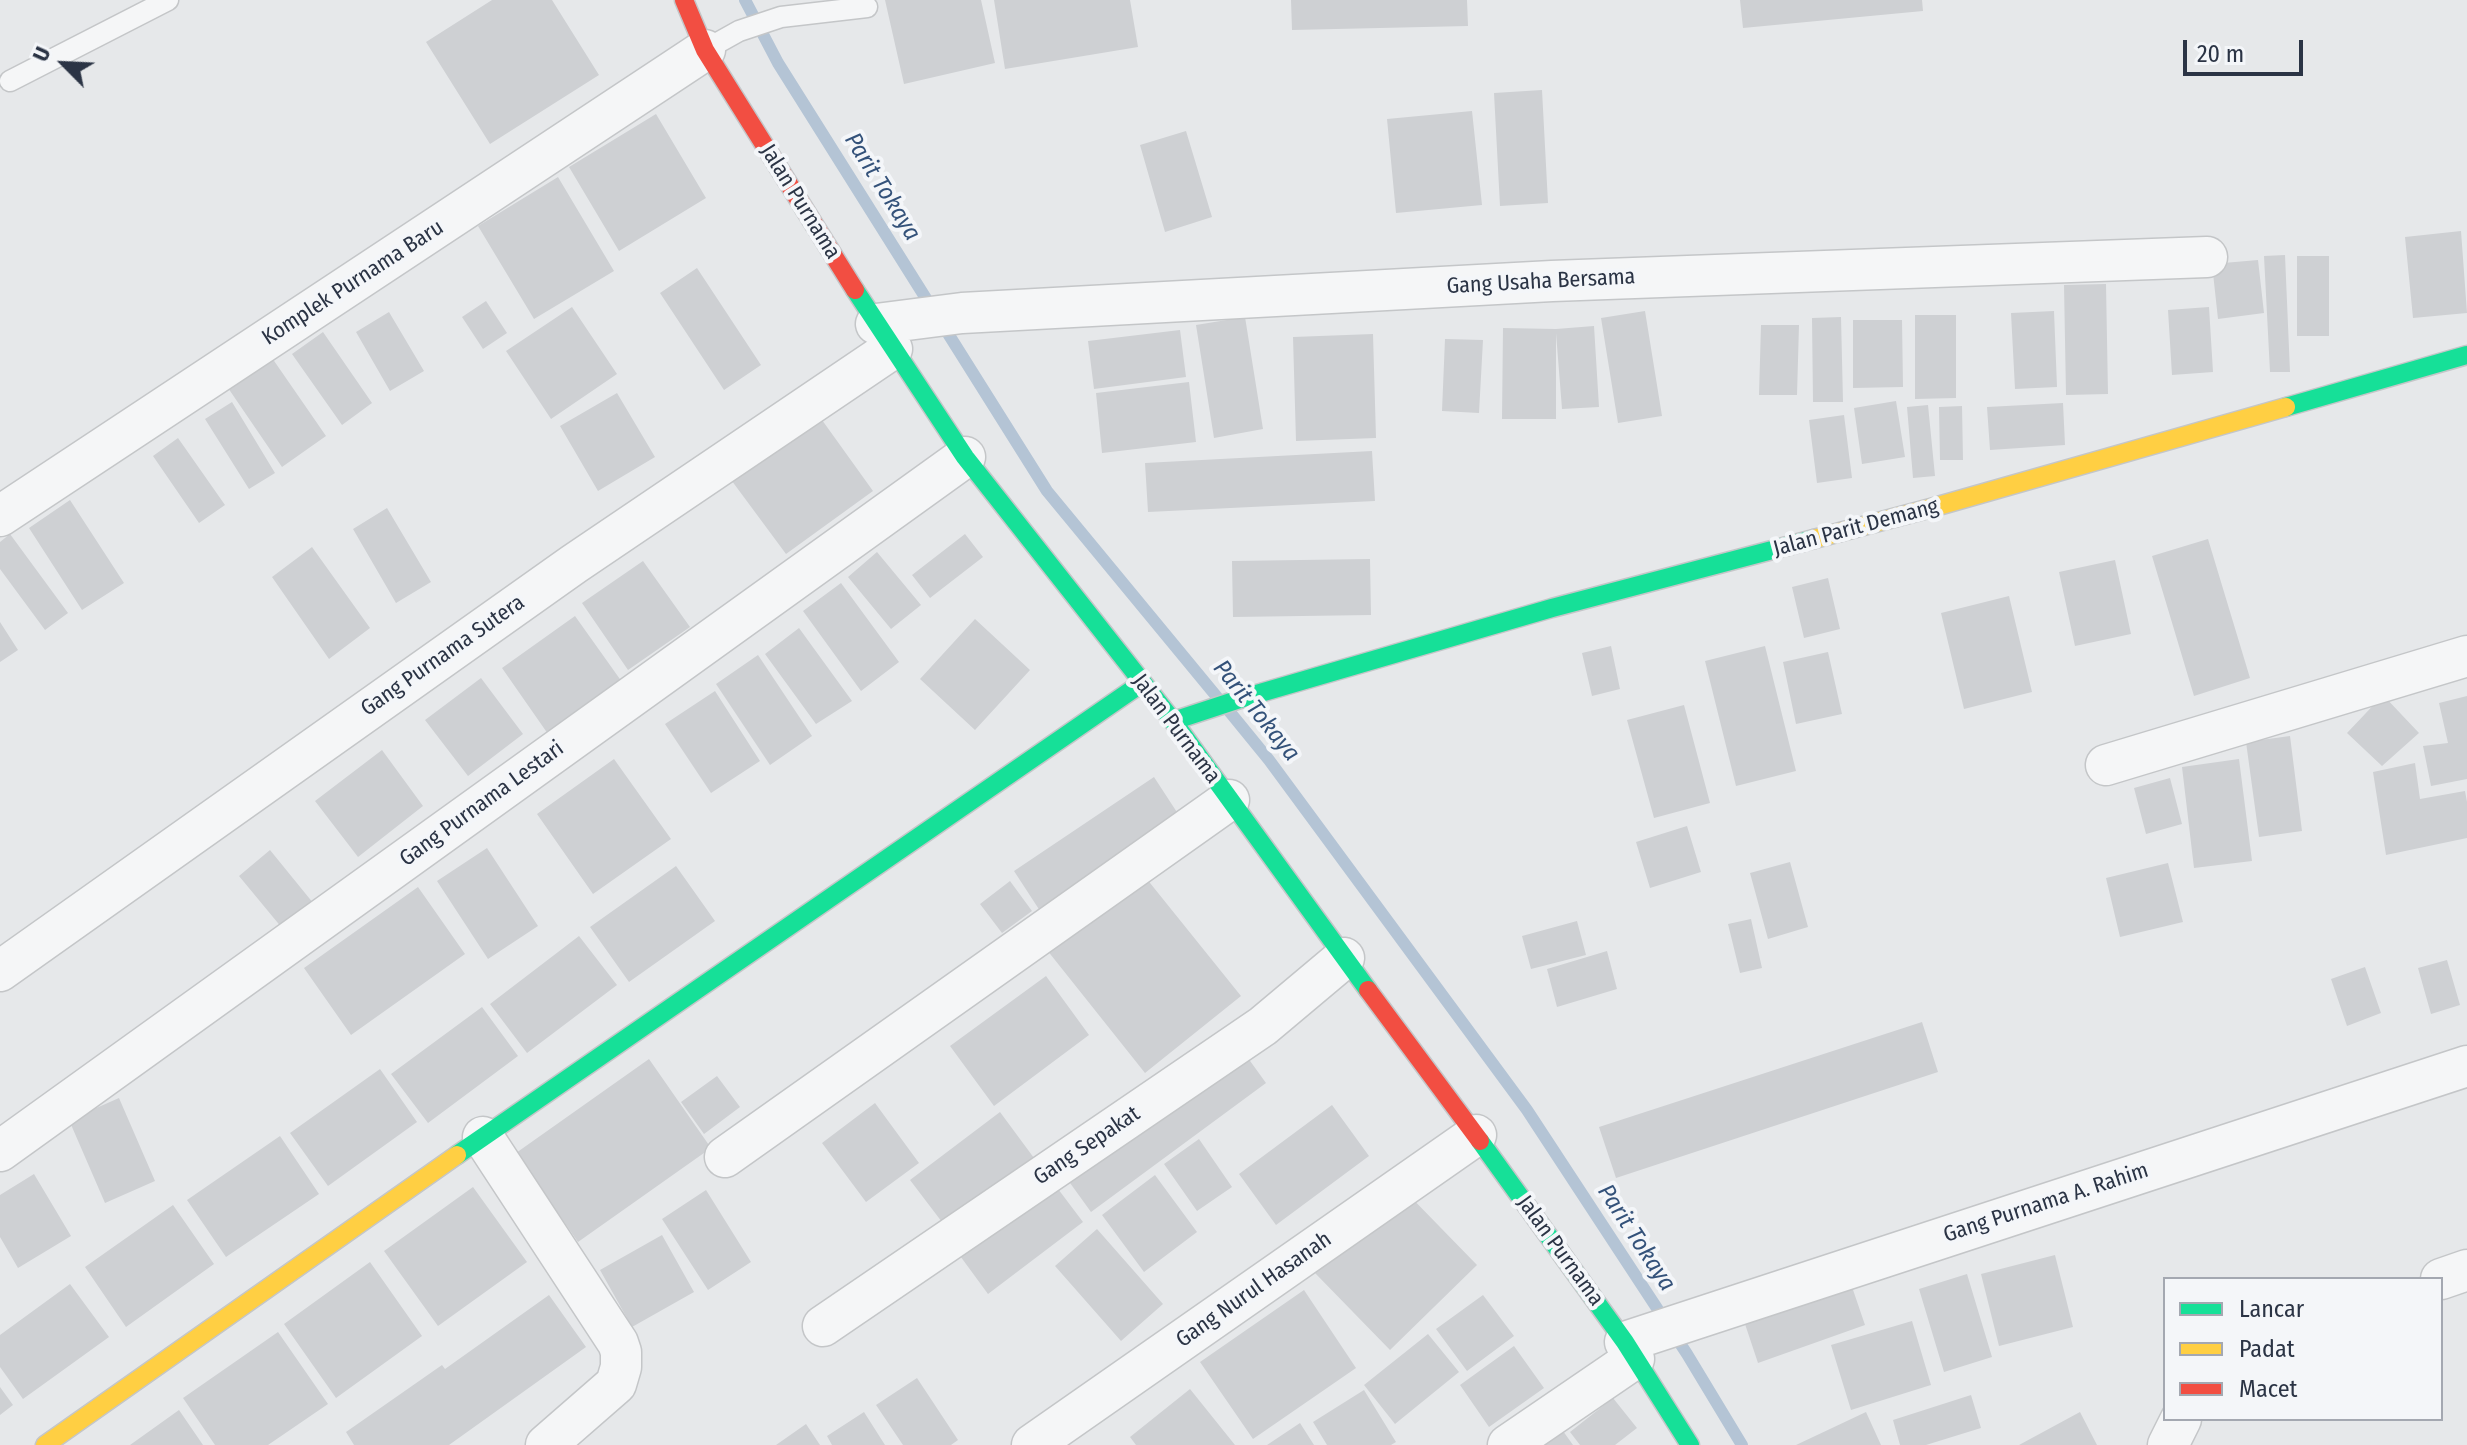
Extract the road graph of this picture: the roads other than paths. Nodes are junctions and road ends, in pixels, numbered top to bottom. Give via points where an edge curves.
1 (168, 0) edge
2 (684, 0) edge
3 (867, 7) dead end
4 (722, 41) junction
5 (10, 81) dead end
6 (2207, 257) dead end
7 (894, 330) junction
8 (2467, 355) edge
9 (965, 457) junction
10 (0, 516) edge
11 (2467, 656) edge
12 (1142, 683) junction
13 (1173, 721) junction
14 (2106, 765) dead end
15 (1229, 800) junction
16 (1344, 958) junction
17 (0, 971) edge
18 (2467, 1066) edge
19 (1476, 1135) junction
20 (483, 1137) junction
21 (0, 1151) edge
22 (725, 1157) dead end
23 (2467, 1270) edge
24 (2443, 1278) edge
25 (823, 1326) dead end
26 (1636, 1345) junction
27 (2180, 1421) edge
28 (45, 1445) edge
29 (546, 1445) edge
30 (1032, 1445) edge
31 (1508, 1445) edge
32 (1690, 1445) edge
33 (2168, 1445) edge

1 - 5 lane
2 - 4 street, Jalan Purnama
3 - 4 lane via 781,17
4 - 7 street, Jalan Purnama
4 - 10 street, Komplek Purnama Baru
6 - 7 street, Gang Usaha Bersama via 1552,281 962,313
7 - 9 street, Jalan Purnama
7 - 17 street, Gang Purnama Sutera
8 - 13 street, Jalan Parit Demang via 1931,508 1552,608
9 - 12 street, Jalan Purnama
9 - 21 street, Gang Purnama Lestari
11 - 14 street
12 - 13 street, Jalan Purnama
12 - 20 street
13 - 15 street, Jalan Purnama
15 - 16 street, Jalan Purnama
15 - 22 street
16 - 19 street, Jalan Purnama
16 - 25 street, Gang Sepakat via 1263,1026
18 - 26 street, Gang Purnama A. Rahim via 1690,1320
19 - 26 street, Jalan Purnama
19 - 30 street, Gang Nurul Hasanah
20 - 28 street
20 - 29 street via 621,1352 616,1384
23 - 24 street
26 - 31 street, Gang Purnama A. Rahim
26 - 32 street, Jalan Purnama
27 - 33 street

